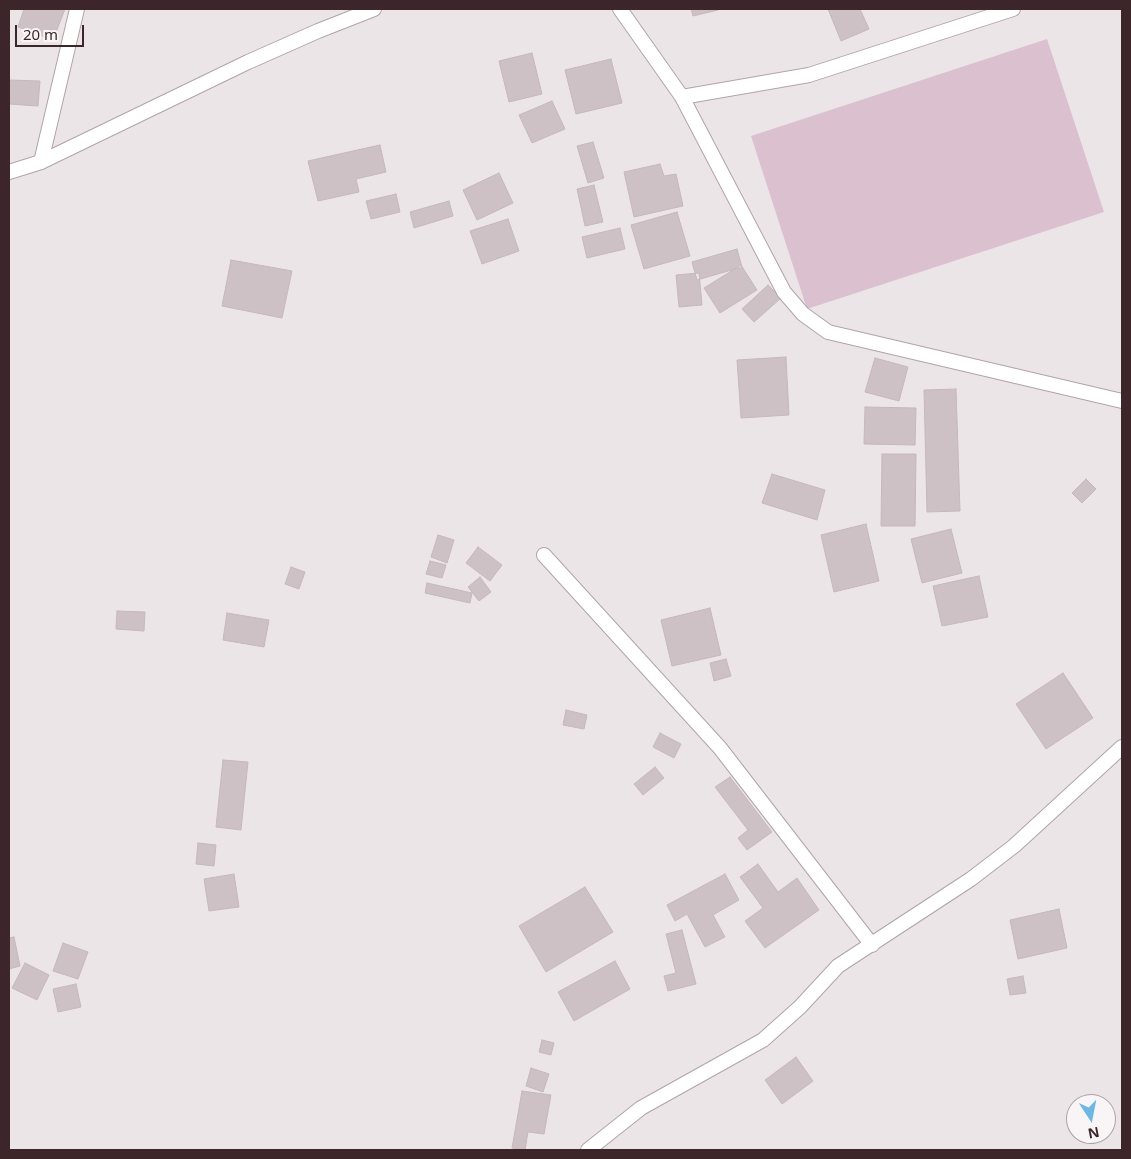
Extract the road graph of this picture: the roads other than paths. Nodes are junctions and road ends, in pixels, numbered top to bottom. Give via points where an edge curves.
1 (78, 9) edge
2 (374, 9) edge
3 (620, 9) edge
4 (1013, 9) edge
5 (682, 97) junction
6 (41, 162) junction
7 (9, 172) edge
8 (1122, 401) edge
9 (544, 555) dead end
10 (1122, 747) edge
11 (872, 945) junction
12 (588, 1150) edge

1 - 6 street
2 - 6 street via 248,62
3 - 5 street
4 - 5 street via 810,75
5 - 8 street via 784,292 803,314 828,332
6 - 7 street
9 - 11 street via 720,748
10 - 11 street via 1014,846
11 - 12 street via 838,966 763,1040 641,1108

